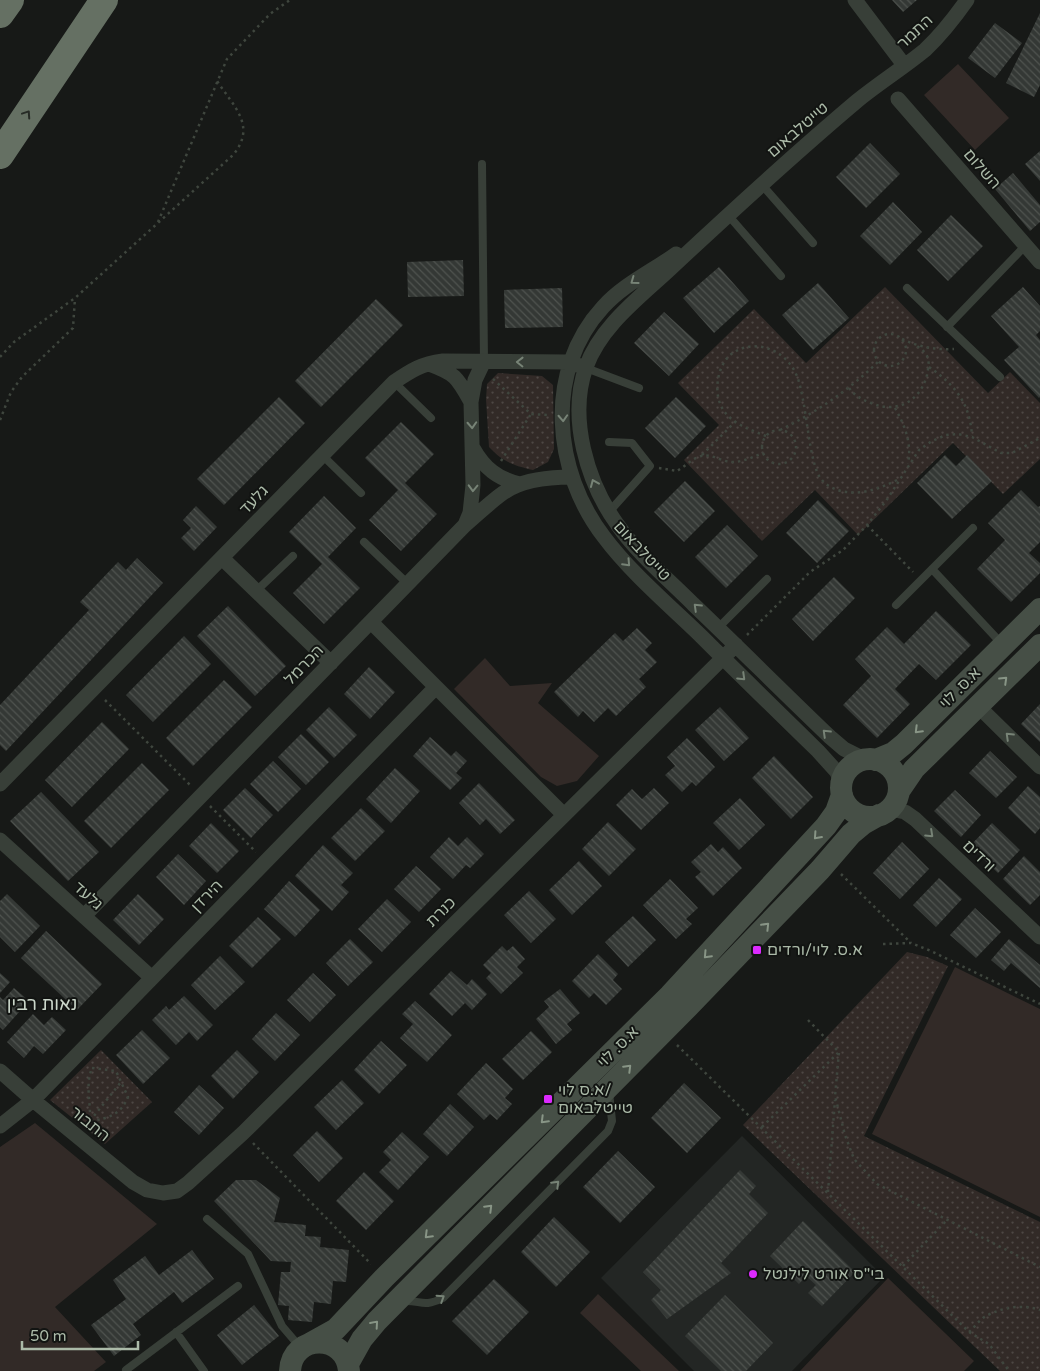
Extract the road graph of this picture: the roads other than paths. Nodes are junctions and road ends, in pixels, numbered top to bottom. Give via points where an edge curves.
1 (10, 0) edge
2 (104, 0) edge
3 (855, 0) edge
4 (967, 0) edge
5 (0, 14) edge
6 (904, 65) junction
7 (898, 99) dead end
8 (0, 155) edge
9 (482, 164) dead end
10 (762, 185) junction
11 (723, 219) junction
12 (813, 243) dead end
13 (1026, 246) junction
14 (1040, 262) edge
15 (781, 276) dead end
16 (907, 288) dead end
17 (947, 326) junction
18 (484, 361) junction
19 (569, 362) junction
20 (427, 363) junction
21 (586, 368) junction
22 (1000, 378) dead end
23 (394, 382) junction
24 (639, 388) dead end
25 (471, 402) junction
26 (431, 418) dead end
27 (609, 442) dead end
28 (473, 448) junction
29 (322, 455) junction
30 (572, 478) junction
31 (520, 484) junction
32 (361, 493) dead end
33 (609, 512) junction
34 (464, 526) junction
35 (973, 528) dead end
36 (364, 542) dead end
37 (293, 556) dead end
38 (222, 558) junction
39 (932, 569) junction
40 (767, 579) dead end
41 (408, 584) junction
42 (256, 591) junction
43 (896, 605) dead end
44 (1040, 609) edge
45 (371, 622) junction
46 (718, 628) junction
47 (736, 645) junction
48 (1040, 645) edge
49 (1004, 646) junction
50 (723, 658) junction
51 (331, 663) junction
52 (436, 688) junction
53 (978, 706) junction
54 (871, 760) junction
55 (1040, 766) edge
56 (0, 784) edge
57 (842, 790) junction
58 (889, 805) junction
59 (564, 815) junction
60 (0, 840) edge
61 (84, 916) junction
62 (1040, 937) edge
63 (152, 978) junction
64 (0, 1071) edge
65 (609, 1087) junction
66 (33, 1100) junction
67 (0, 1126) edge
68 (163, 1193) joint
69 (207, 1219) dead end
70 (238, 1286) dead end
71 (394, 1303) junction
72 (176, 1332) junction
73 (295, 1358) edge
74 (348, 1368) edge
75 (126, 1370) dead end
76 (204, 1371) edge

1 - 5 highway
8 -> 2 highway
3 - 6 street
4 - 6 street, התמר via 937,38
6 - 10 street, טייטלבאום via 858,100
7 - 13 street, השלום
9 - 18 lane
10 - 11 street, טייטלבאום
10 - 12 lane
11 - 15 lane
11 -> 19 street, טייטלבאום via 617,294 589,325
11 - 21 street, טייטלבאום via 615,320 598,343
13 - 14 street, השלום
13 - 17 lane
16 - 17 lane
17 - 22 lane
19 -> 18 street, גלעד
18 - 20 street, גלעד
18 - 25 street via 475,380
19 - 21 street, גלעד
19 -> 30 street, טייטלבאום via 562,416
20 - 23 street, גלעד
20 - 25 street via 456,377
21 - 24 lane
33 -> 21 street, טייטלבאום via 589,472 583,447 580,406
23 - 26 lane
23 - 29 street, גלעד
25 -> 28 street
27 - 33 lane via 632,444 650,466
28 - 31 street via 480,461 494,474
28 -> 34 street via 473,499
29 - 32 lane
29 - 38 street, גלעד
30 - 31 street, הכרמל via 548,478
30 -> 50 street, טייטלבאום via 604,537
31 - 34 street, הכרמל via 504,492
46 -> 33 street, טייטלבאום via 633,544
34 - 41 street, הכרמל
35 - 39 lane
36 - 41 lane
37 - 42 lane
38 - 42 street
38 - 56 street, גלעד
39 - 43 lane
39 - 49 lane
40 - 46 lane
41 - 45 street, הכרמל
42 - 51 street
44 - 49 main road, א.ס. לוי
45 - 51 street, הכרמל
45 - 52 street
46 - 47 street, טייטלבאום
47 - 50 street, כנרת
54 -> 47 street, טייטלבאום via 844,749
53 -> 48 main road, א.ס. לוי
49 -> 54 main road, א.ס. לוי via 904,744 893,753
50 -> 57 street, טייטלבאום via 831,765 837,772
50 - 59 street, כנרת
51 - 61 street, הכרמל
52 - 59 street
52 - 63 street, הירדן
55 -> 53 street
53 - 58 main road, א.ס. לוי via 914,769
54 - 57 main road via 857,762 850,768 844,776
54 - 58 main road via 891,768 898,783
57 - 58 main road via 846,804 860,815 870,817
57 -> 73 main road, א.ס. לוי via 836,812 826,826 670,995 336,1329
58 -> 62 street, ורדים via 914,819
65 -> 58 main road, א.ס. לוי via 851,834
59 - 68 street, כנרת via 243,1132 177,1192
60 - 61 street, גלעד
61 - 63 street, גלעד
63 - 66 street, הירדן
64 - 66 street, התבור
71 -> 65 main road, א.ס. לוי
71 -> 65 lane via 406,1300 425,1304 443,1298 608,1131 612,1121
66 - 67 street, הירדן
66 - 68 street, התבור via 133,1182 147,1190
69 - 73 lane via 248,1254
70 - 72 lane
74 -> 71 main road, א.ס. לוי via 362,1339
72 - 75 lane
72 - 76 lane
73 - 74 main road via 323,1342 344,1355

